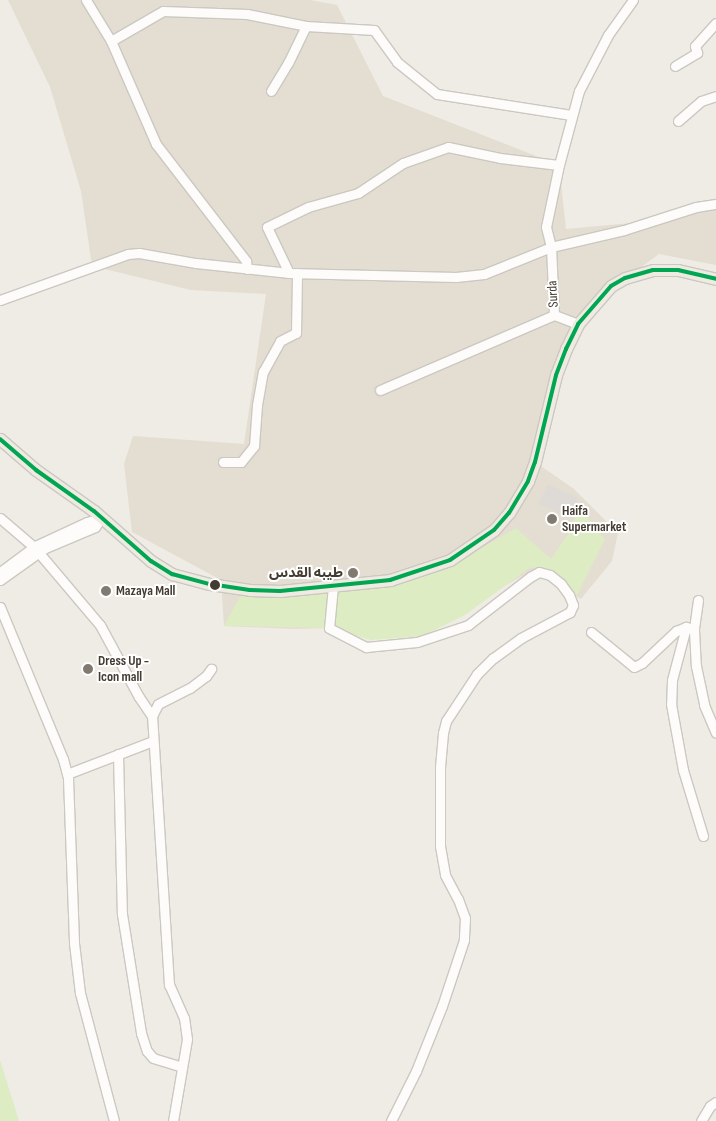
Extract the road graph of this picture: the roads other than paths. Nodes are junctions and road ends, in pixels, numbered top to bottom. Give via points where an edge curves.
1 (86, 0) edge
2 (634, 0) edge
3 (716, 23) edge
4 (306, 26) junction
5 (111, 41) junction
6 (675, 66) dead end
7 (271, 91) dead end
8 (716, 96) edge
9 (571, 115) junction
10 (678, 121) dead end
11 (559, 165) junction
12 (716, 204) edge
13 (551, 247) junction
14 (247, 269) junction
15 (293, 273) junction
16 (716, 279) edge
17 (0, 300) edge
18 (554, 315) junction
19 (578, 324) junction
20 (380, 390) dead end
21 (2, 439) edge
22 (223, 462) dead end
23 (0, 518) edge
24 (101, 518) junction
25 (36, 550) junction
26 (0, 572) edge
27 (0, 580) edge
28 (333, 586) junction
29 (698, 600) dead end
30 (0, 607) edge
31 (690, 629) junction
32 (591, 632) dead end
33 (211, 669) dead end
34 (152, 716) junction
35 (716, 733) edge
36 (153, 740) junction
37 (118, 754) junction
38 (67, 774) junction
39 (703, 836) dead end
40 (182, 1066) junction
41 (716, 1102) edge
42 (114, 1121) edge
43 (173, 1121) edge
44 (391, 1121) edge
45 (701, 1121) edge

1 - 5 street
2 - 9 street, Surda via 608,35 579,91
3 - 6 street via 695,46 696,53
4 - 5 street via 247,14 163,11
4 - 7 street
4 - 9 street via 374,30 397,62 438,94
5 - 14 street via 156,144 246,261
8 - 10 street via 701,101
9 - 11 street, Surda
11 - 13 street, Surda via 546,227
11 - 15 street via 500,158 448,147 402,163 358,193 308,207 267,227
12 - 13 street
13 - 15 street via 484,274 456,277
13 - 18 street, Surda
14 - 15 street
14 - 17 street via 139,252
15 - 22 street via 296,333 280,341 263,372 254,446 241,462
16 - 19 main road via 673,270 653,270 625,278 599,298
18 - 19 street, Surda
18 - 20 street
19 - 28 main road via 556,375 528,480 509,513 494,530 450,560 419,572 390,580
21 - 24 main road via 36,470
23 - 25 street
24 - 25 street
24 - 28 main road via 151,561 190,580 250,590
25 - 26 street
25 - 27 street
25 - 34 street via 100,626
28 - 44 street via 328,628 366,647 416,642 468,625 539,572 550,575 561,584 573,605 570,612 492,658 477,674 446,721 440,768 440,846 445,875 465,918 464,940 439,1014
29 - 31 street
30 - 38 street
31 - 32 street via 676,631 642,663 634,666
31 - 35 street via 699,687
31 - 39 street via 672,680 670,704 683,770
33 - 34 street via 190,688 158,704
34 - 36 street
36 - 37 street
36 - 40 street via 169,985 186,1029
37 - 38 street
37 - 40 street via 122,914 141,1033 153,1058
38 - 42 street via 74,943 80,993
40 - 43 street
41 - 45 street

